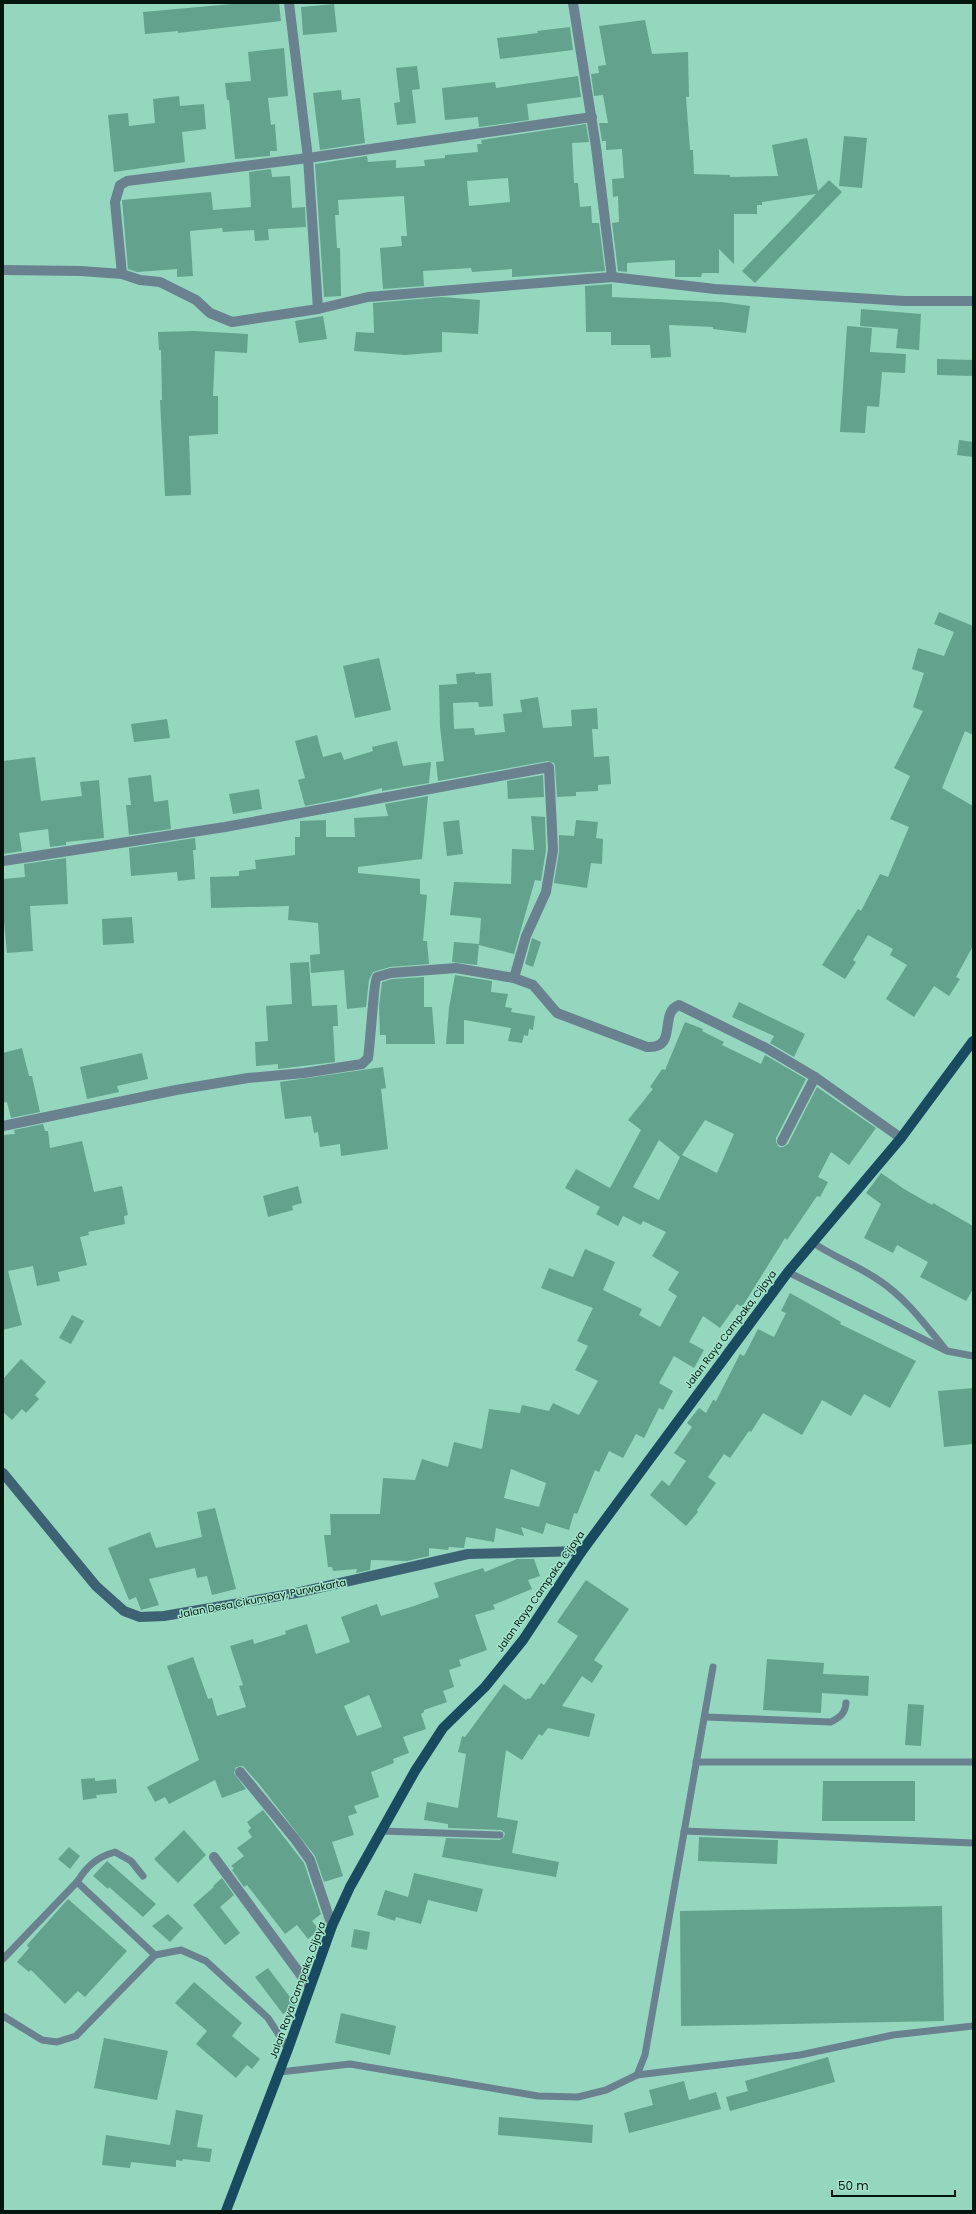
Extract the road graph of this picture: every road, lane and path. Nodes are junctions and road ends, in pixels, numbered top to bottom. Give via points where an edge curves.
1 (289, 3) edge
2 (573, 3) edge
3 (592, 117) junction
4 (308, 158) junction
5 (3, 270) edge
6 (122, 274) junction
7 (612, 277) junction
8 (973, 301) edge
9 (318, 309) junction
10 (3, 861) edge
11 (514, 978) junction
12 (973, 1041) edge
13 (816, 1077) junction
14 (3, 1126) edge
15 (901, 1138) junction
16 (782, 1141) dead end
17 (812, 1242) junction
18 (788, 1272) junction
19 (947, 1351) junction
20 (973, 1356) edge
21 (3, 1473) edge
22 (582, 1551) junction
23 (713, 1667) dead end
24 (846, 1703) dead end
25 (705, 1717) junction
26 (696, 1762) junction
27 (973, 1762) edge
28 (240, 1772) dead end
29 (381, 1830) junction
30 (684, 1831) junction
31 (500, 1835) dead end
32 (973, 1843) edge
33 (214, 1857) dead end
34 (143, 1876) dead end
35 (77, 1882) junction
36 (332, 1926) junction
37 (155, 1955) junction
38 (3, 1959) edge
39 (309, 1986) junction
40 (3, 2016) edge
41 (973, 2026) edge
42 (288, 2049) junction
43 (280, 2072) junction
44 (637, 2075) junction
45 (226, 2211) edge

1 - 4 street
2 - 3 street
3 - 4 street
3 - 7 street
4 - 6 street via 127,181 120,185 115,202
4 - 9 street
5 - 6 street
6 - 9 street via 140,280 160,282 196,300 210,313 232,322
7 - 8 street via 715,289 904,302
7 - 9 street via 368,297
10 - 11 street via 241,824 549,767 552,850 546,892 526,936
11 - 13 street via 533,985 557,1013 647,1047 664,1043 671,1013 674,1007 679,1005 766,1048
11 - 14 street via 456,968 381,974 375,980 368,1058 362,1064 176,1090
12 - 15 main road, Jalan Raya Campaka, Cijaya
13 - 15 street
13 - 16 street
15 - 17 main road, Jalan Raya Campaka, Cijaya
17 - 18 main road, Jalan Raya Campaka, Cijaya
17 - 19 lane via 876,1278 896,1293 912,1308
18 - 19 lane
18 - 22 main road, Jalan Raya Campaka, Cijaya
19 - 20 lane
21 - 22 street, Jalan Desa Cikumpay, Purwakarta via 96,1586 124,1611 140,1617 164,1616 296,1593 468,1554
22 - 29 main road, Jalan Raya Campaka, Cijaya via 523,1640 485,1687 443,1728
23 - 25 lane
24 - 25 lane via 842,1716 831,1722
25 - 26 lane
26 - 27 lane
26 - 30 lane
28 - 36 street via 310,1860
29 - 31 lane
29 - 36 main road, Jalan Raya Campaka, Cijaya
30 - 32 lane
30 - 44 lane via 645,2055
33 - 39 street
34 - 35 lane via 131,1861 115,1852 100,1856
35 - 37 lane
35 - 38 lane
36 - 39 main road, Jalan Raya Campaka, Cijaya
37 - 40 lane via 76,2036 57,2042 42,2040
37 - 42 lane via 181,1950 206,1961 268,2018
39 - 42 main road, Jalan Raya Campaka, Cijaya
41 - 44 lane via 893,2035 800,2055
42 - 43 main road, Jalan Raya Campaka, Cijaya
43 - 44 lane via 350,2064 538,2096 578,2097 606,2090
43 - 45 main road, Jalan Raya Campaka, Cijaya

